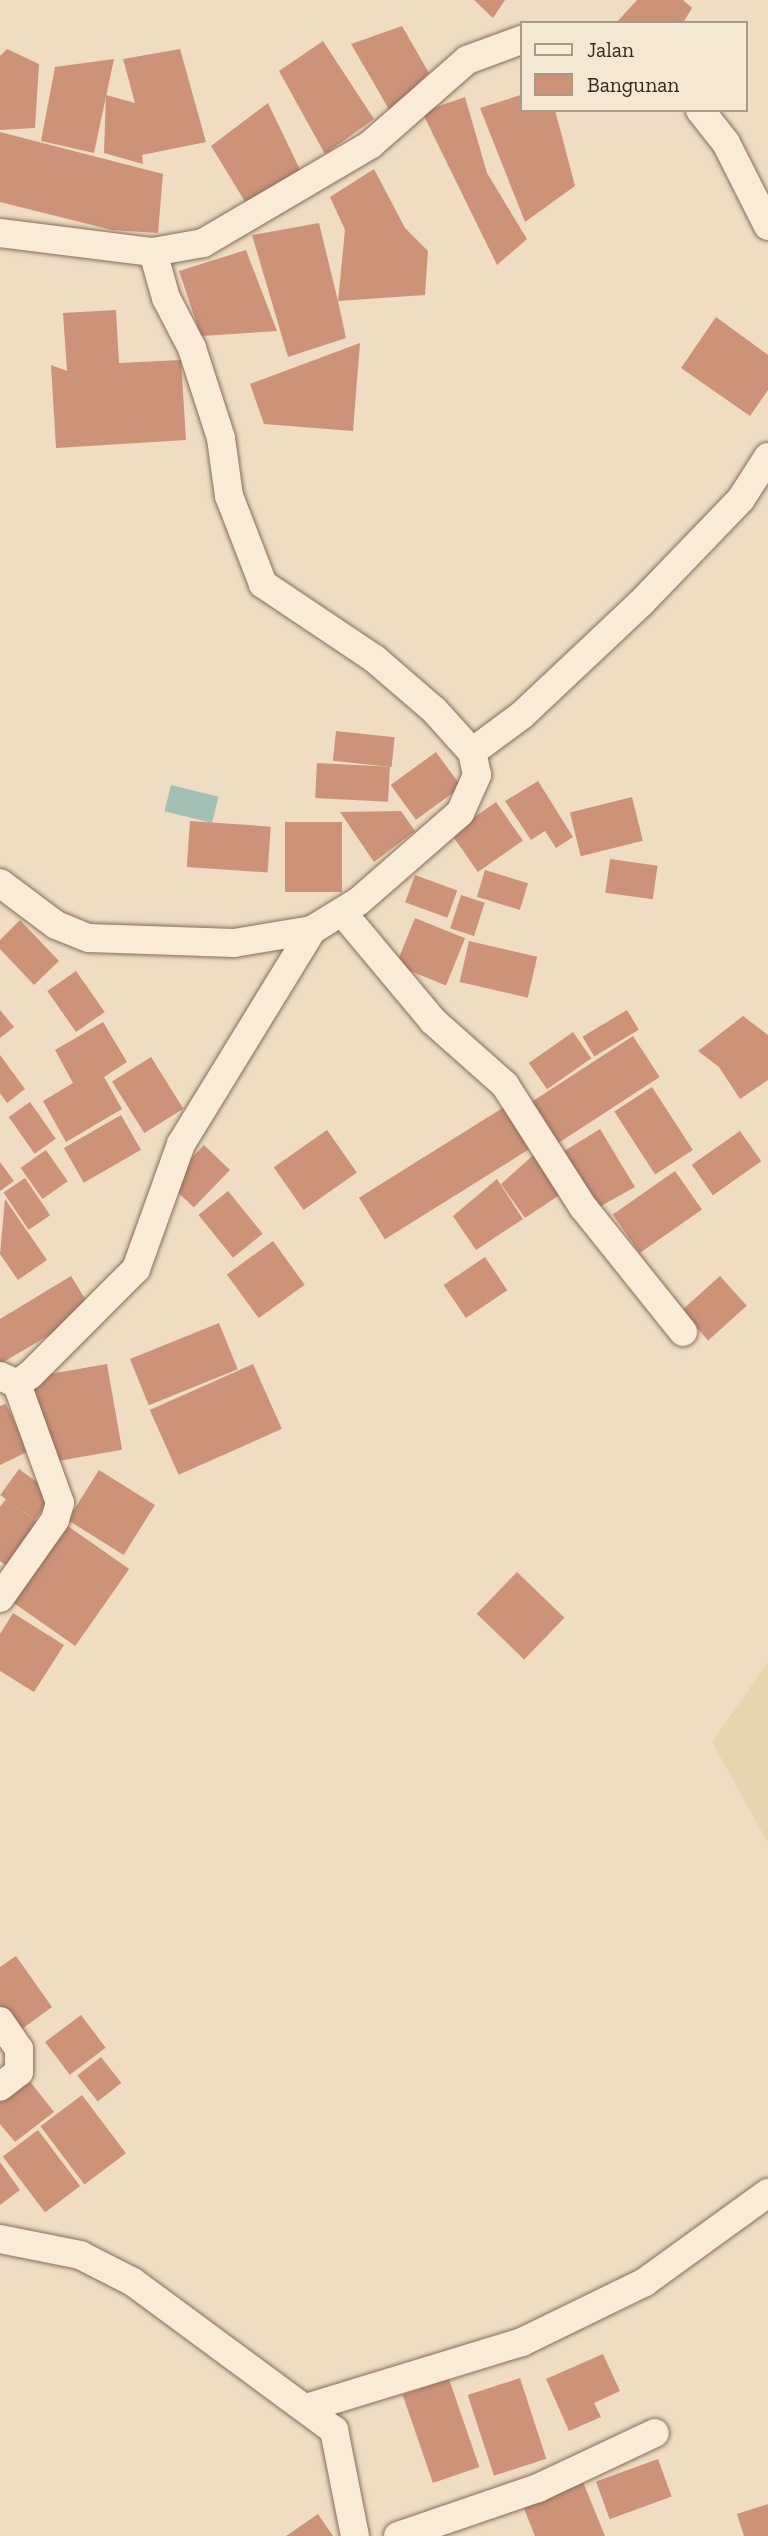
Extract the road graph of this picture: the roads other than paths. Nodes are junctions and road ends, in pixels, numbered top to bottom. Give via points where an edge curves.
1 (520, 40) edge
2 (702, 112) edge
3 (768, 226) edge
4 (0, 233) edge
5 (153, 251) junction
6 (768, 457) edge
7 (472, 751) junction
8 (0, 883) edge
9 (342, 912) junction
10 (312, 930) junction
11 (683, 1332) dead end
12 (9, 1380) edge
13 (0, 1598) edge
14 (0, 2021) edge
15 (0, 2087) edge
16 (768, 2193) edge
17 (0, 2238) edge
18 (306, 2408) junction
19 (655, 2433) dead end
20 (355, 2536) edge
21 (398, 2536) edge

1 - 5 street via 467,60 370,145 239,226 202,243
2 - 3 street via 726,143
4 - 5 street
5 - 7 street via 166,298 192,348 221,438 229,496 263,584 375,659
6 - 7 street via 741,499 641,603 522,715
7 - 9 street via 475,787 460,813
8 - 10 street via 55,925 89,938 234,943
9 - 10 street
9 - 11 street via 433,1021 505,1086 583,1207
10 - 12 street via 181,1144 143,1258 90,1320
12 - 13 street via 60,1503 55,1520
14 - 15 street via 19,2049 19,2072
16 - 18 street via 645,2282 522,2342
17 - 18 street via 52,2247 109,2268
18 - 20 street via 340,2442
19 - 21 street via 538,2488

